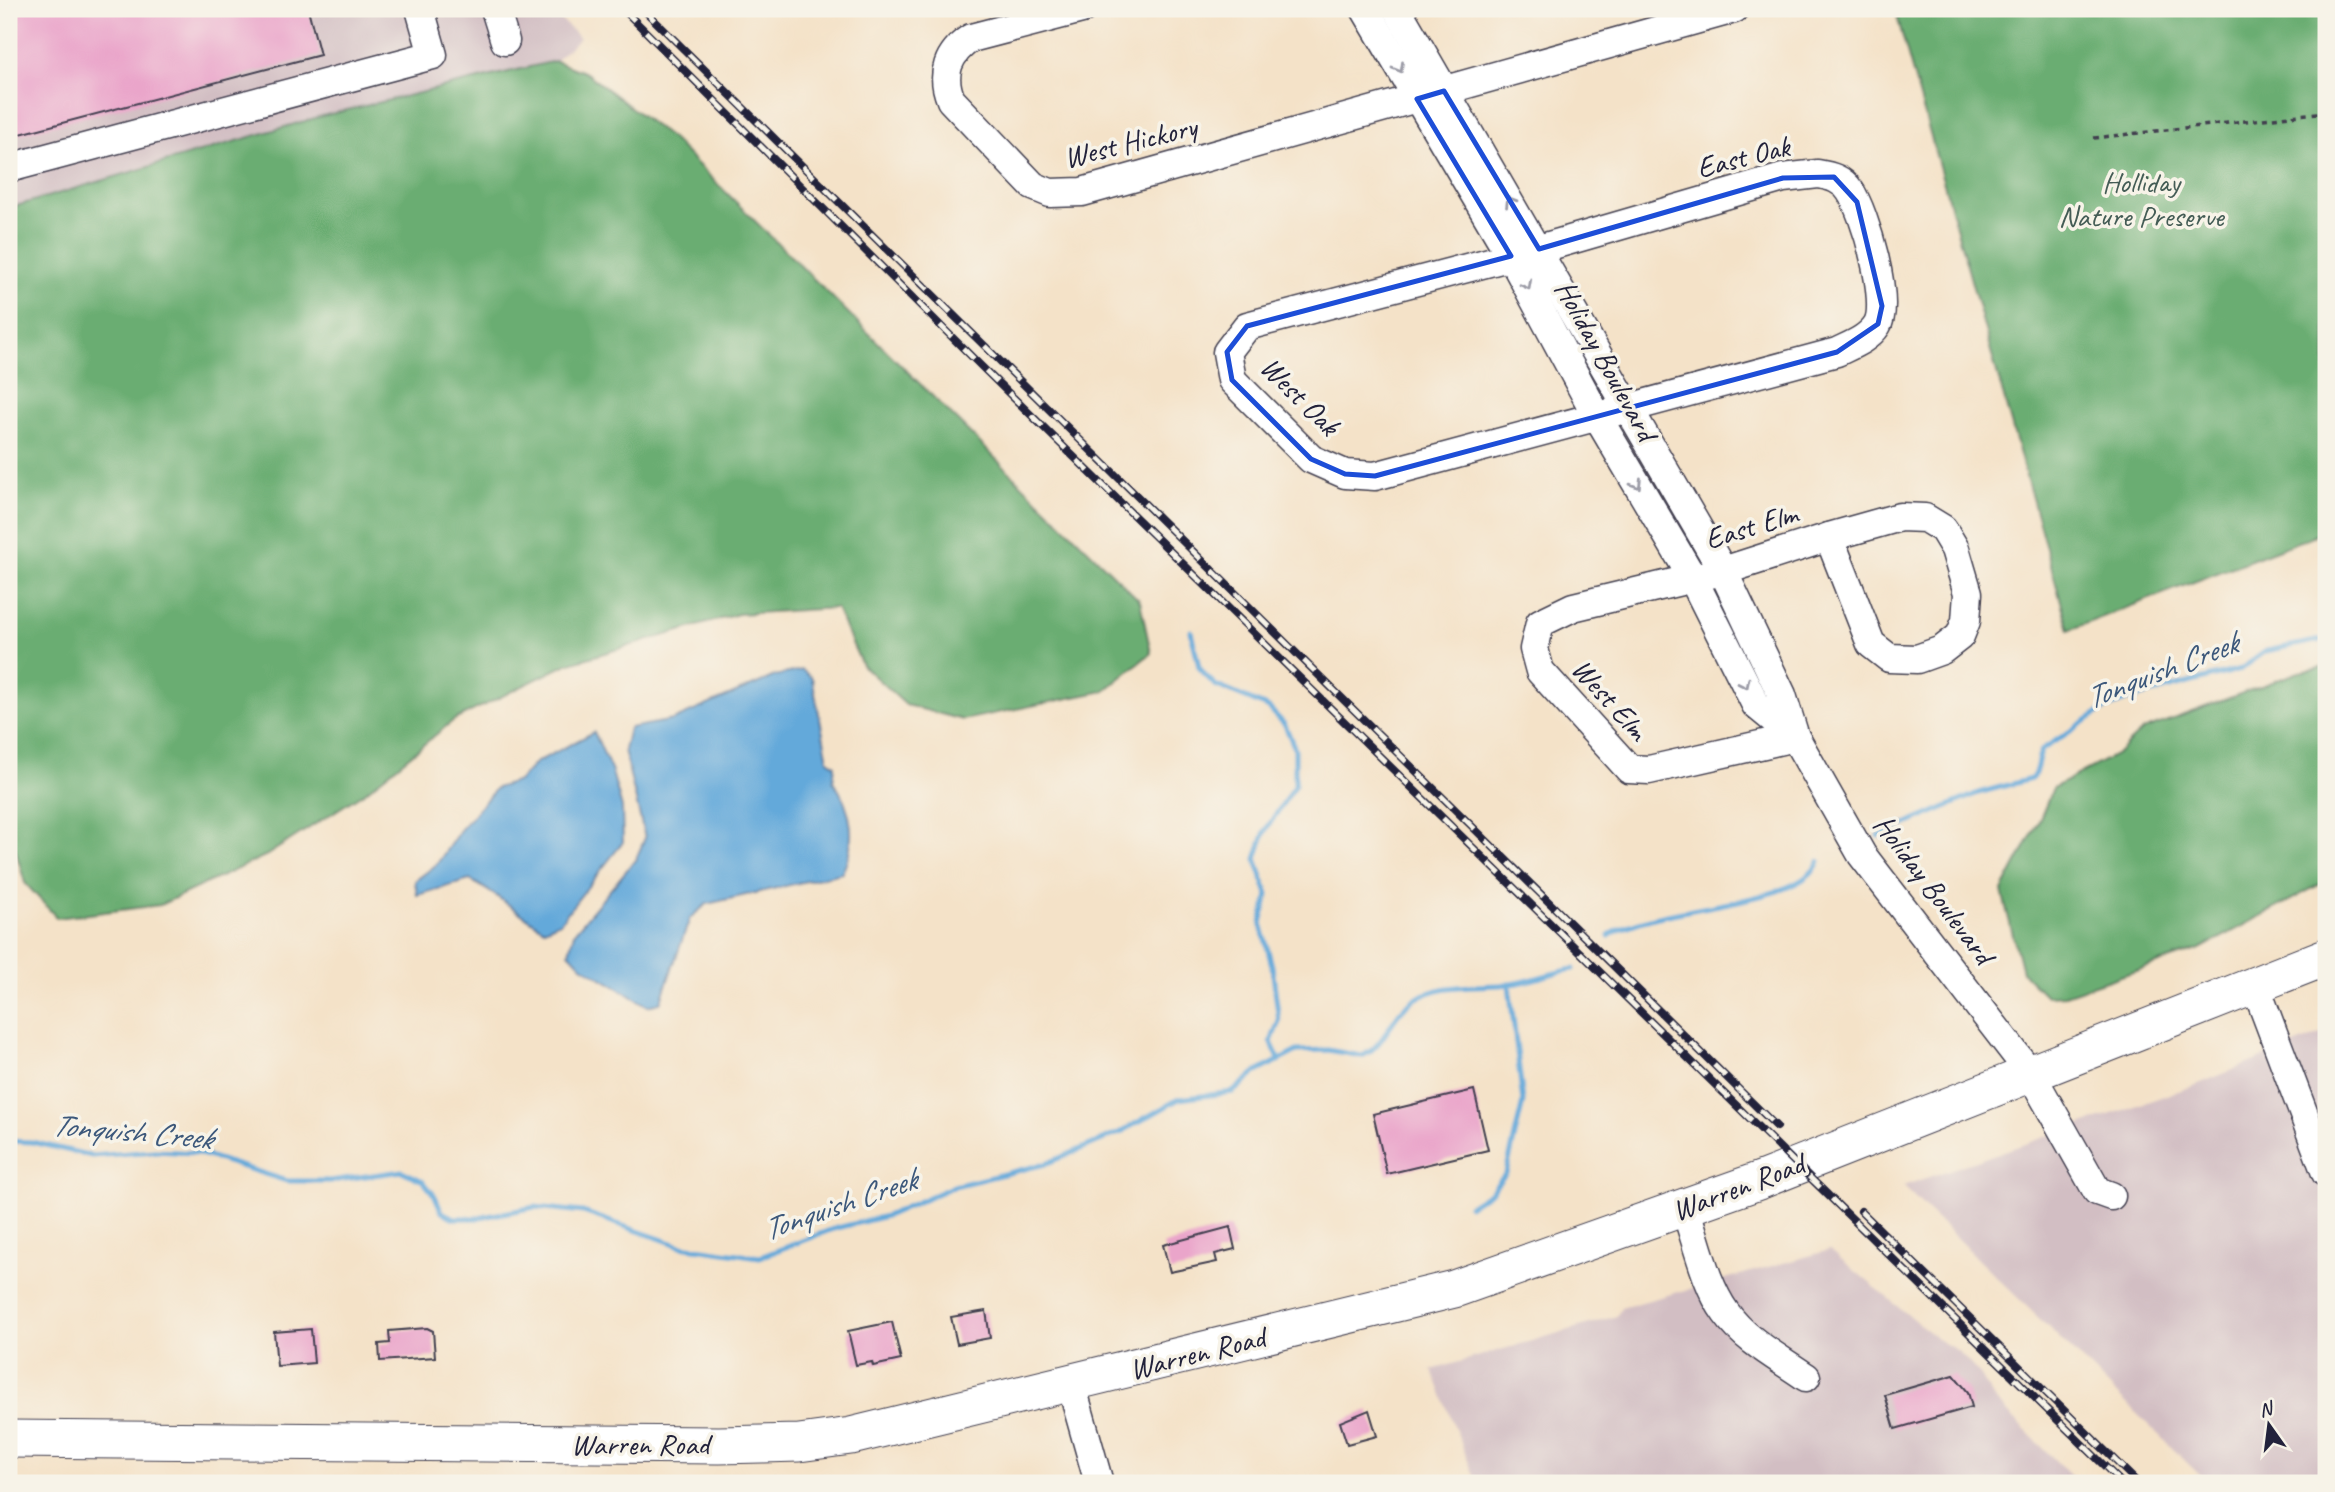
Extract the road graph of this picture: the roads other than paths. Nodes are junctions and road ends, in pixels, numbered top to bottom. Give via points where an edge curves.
1 (420, 9) edge
2 (495, 9) edge
3 (1082, 9) edge
4 (1365, 9) edge
5 (1397, 9) edge
6 (1734, 9) edge
7 (505, 41) dead end
8 (1444, 90) junction
9 (1417, 99) junction
10 (9, 167) edge
11 (1539, 249) junction
12 (1511, 256) junction
13 (1628, 410) junction
14 (1598, 418) junction
15 (1829, 537) junction
16 (1723, 571) junction
17 (1692, 577) junction
18 (1795, 737) junction
19 (2326, 957) edge
20 (2255, 985) junction
21 (2031, 1074) junction
22 (2326, 1173) edge
23 (2112, 1196) dead end
24 (1685, 1208) junction
25 (1806, 1377) dead end
26 (1070, 1384) junction
27 (9, 1439) edge
28 (1099, 1483) edge

1 - 10 street via 433,55
2 - 7 street
3 - 9 street, West Hickory via 971,38 958,47 946,71 951,100 1034,186 1050,193 1082,192
4 -> 9 street, Holiday Boulevard
5 - 8 street, Holiday Boulevard
6 - 8 street, West Hickory
8 - 9 street, West Hickory
11 -> 8 street, Holiday Boulevard
9 - 12 street, Holiday Boulevard
11 - 12 street, East Oak
11 - 13 street, Holiday Boulevard
11 - 13 street, East Oak via 1783,178 1834,177 1857,202 1871,245 1882,306 1878,324 1863,339 1837,352
12 -> 14 street, Holiday Boulevard
12 - 14 street, West Oak via 1247,326 1227,352 1232,380 1311,459 1345,474 1375,476
13 - 14 street, East Oak
13 - 16 street, Holiday Boulevard
14 -> 17 street, Holiday Boulevard
15 - 15 street, East Elm via 1900,517 1925,518 1944,529 1968,593 1960,636 1942,650 1917,659 1889,658 1871,644
15 - 16 street, East Elm
16 - 17 street, East Elm
16 - 18 street, Holiday Boulevard via 1782,695
17 -> 18 street, Holiday Boulevard via 1756,705
17 - 18 street, West Elm via 1573,607 1540,623 1534,649 1540,671 1629,769 1649,770
18 - 21 street, Holiday Boulevard via 1862,855
19 - 20 main road, Warren Road
20 - 21 main road, Warren Road
20 - 22 street
21 - 23 street, Holiday Boulevard via 2088,1178 2097,1191
21 - 24 main road, Warren Road
24 - 25 street via 1726,1313 1751,1340
24 - 26 main road, Warren Road via 1454,1289
26 - 27 main road, Warren Road via 851,1436 799,1443
26 - 28 street

